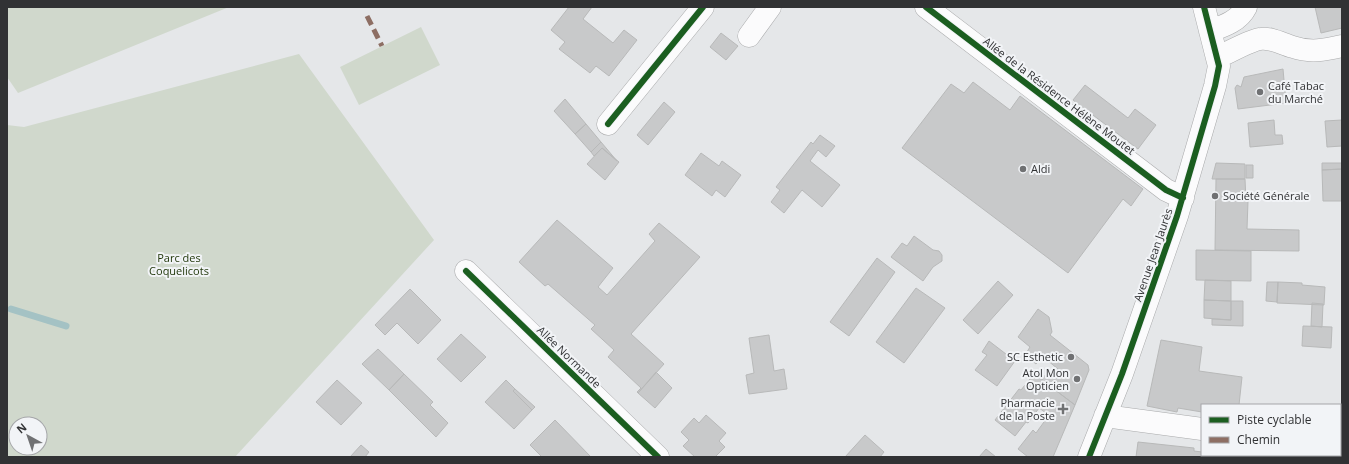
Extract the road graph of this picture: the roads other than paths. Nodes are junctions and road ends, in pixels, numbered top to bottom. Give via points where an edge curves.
1 (703, 7) edge
2 (770, 7) edge
3 (926, 7) edge
4 (1204, 7) edge
5 (1246, 7) edge
6 (1250, 7) edge
7 (1210, 31) junction
8 (749, 36) dead end
9 (1272, 40) junction
10 (1342, 46) edge
11 (1217, 58) junction
12 (608, 124) dead end
13 (1182, 198) junction
14 (466, 271) dead end
15 (1105, 416) junction
16 (1201, 429) edge
17 (658, 457) edge
18 (1089, 457) edge

1 - 12 street
2 - 8 street
3 - 13 street, Allée de la Résidence Hélène Moutet via 1166,190
4 - 7 street, Avenue Jean Jaurès
5 - 7 street via 1242,15 1227,25
6 - 9 street
7 - 11 street, Avenue Jean Jaurès
9 - 10 street via 1305,50 1319,51
9 - 11 street via 1253,40
11 - 13 street, Avenue Jean Jaurès via 1219,66 1215,86
13 - 15 street, Avenue Jean Jaurès
14 - 17 street, Allée Normande
15 - 16 street
15 - 18 street, Avenue Jean Jaurès

